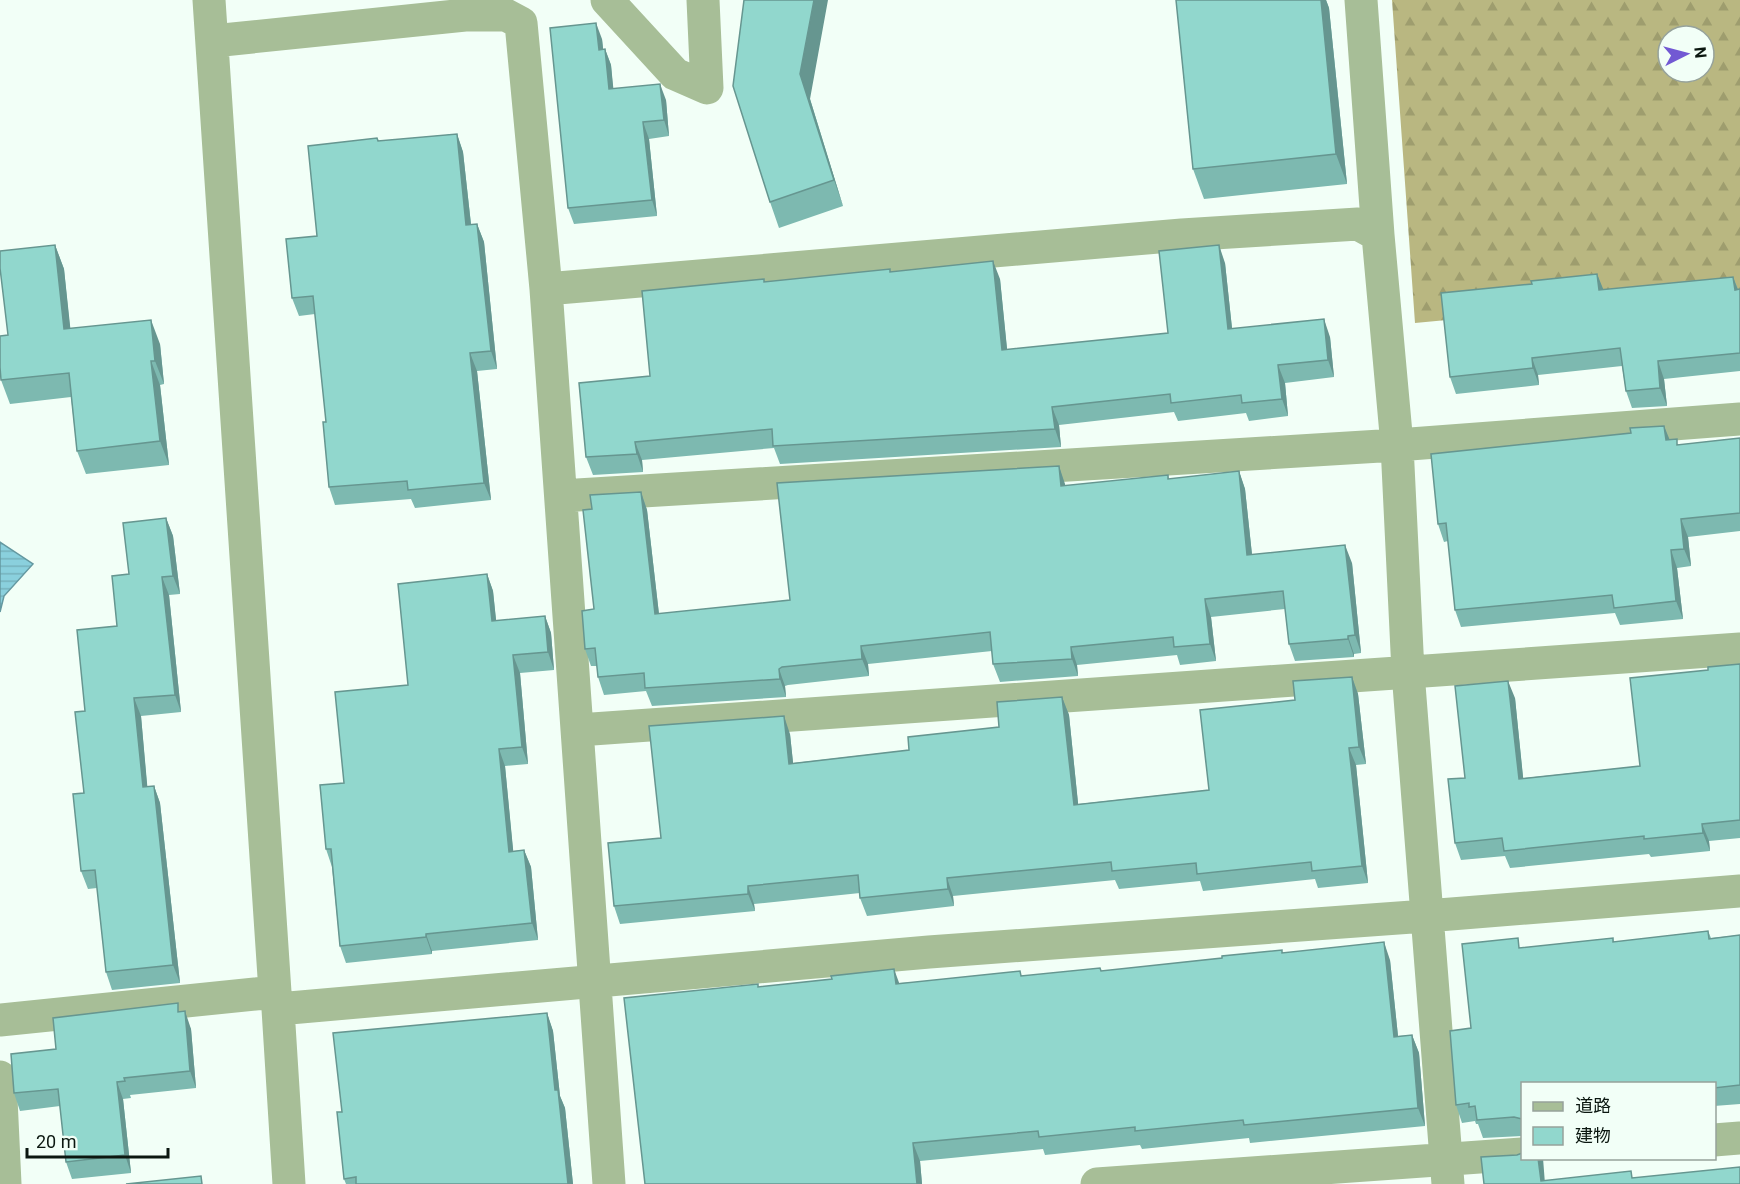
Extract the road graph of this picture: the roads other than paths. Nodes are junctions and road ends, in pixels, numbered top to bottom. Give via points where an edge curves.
1 (209, 0) edge
2 (607, 0) edge
3 (703, 0) edge
4 (1361, 0) edge
5 (213, 41) junction
6 (1378, 235) junction
7 (546, 289) junction
8 (1740, 419) edge
9 (1397, 445) junction
10 (561, 496) junction
11 (1740, 649) edge
12 (1408, 672) junction
13 (578, 730) junction
14 (1740, 891) edge
15 (1426, 916) junction
16 (593, 980) junction
17 (277, 1000) junction
18 (0, 1020) edge
19 (0, 1077) edge
20 (1740, 1138) edge
21 (1716, 1140) edge
22 (1521, 1154) edge
23 (1447, 1172) edge
24 (5, 1184) edge
25 (290, 1184) edge
26 (609, 1184) edge
27 (1097, 1184) edge

1 - 5 street
2 - 3 street via 675,74 707,88
4 - 6 street
5 - 7 street via 465,15 506,15 521,23
5 - 17 street
6 - 7 street via 1358,224 1288,228
6 - 9 street
7 - 10 street
8 - 9 street
9 - 10 street
9 - 12 street
10 - 13 street
11 - 12 street
12 - 13 street
12 - 15 street
13 - 16 street
14 - 15 street
15 - 16 street
15 - 23 street
16 - 17 street
16 - 26 street
17 - 18 street
17 - 25 street
19 - 24 street
20 - 21 street
22 - 23 street
23 - 27 street

